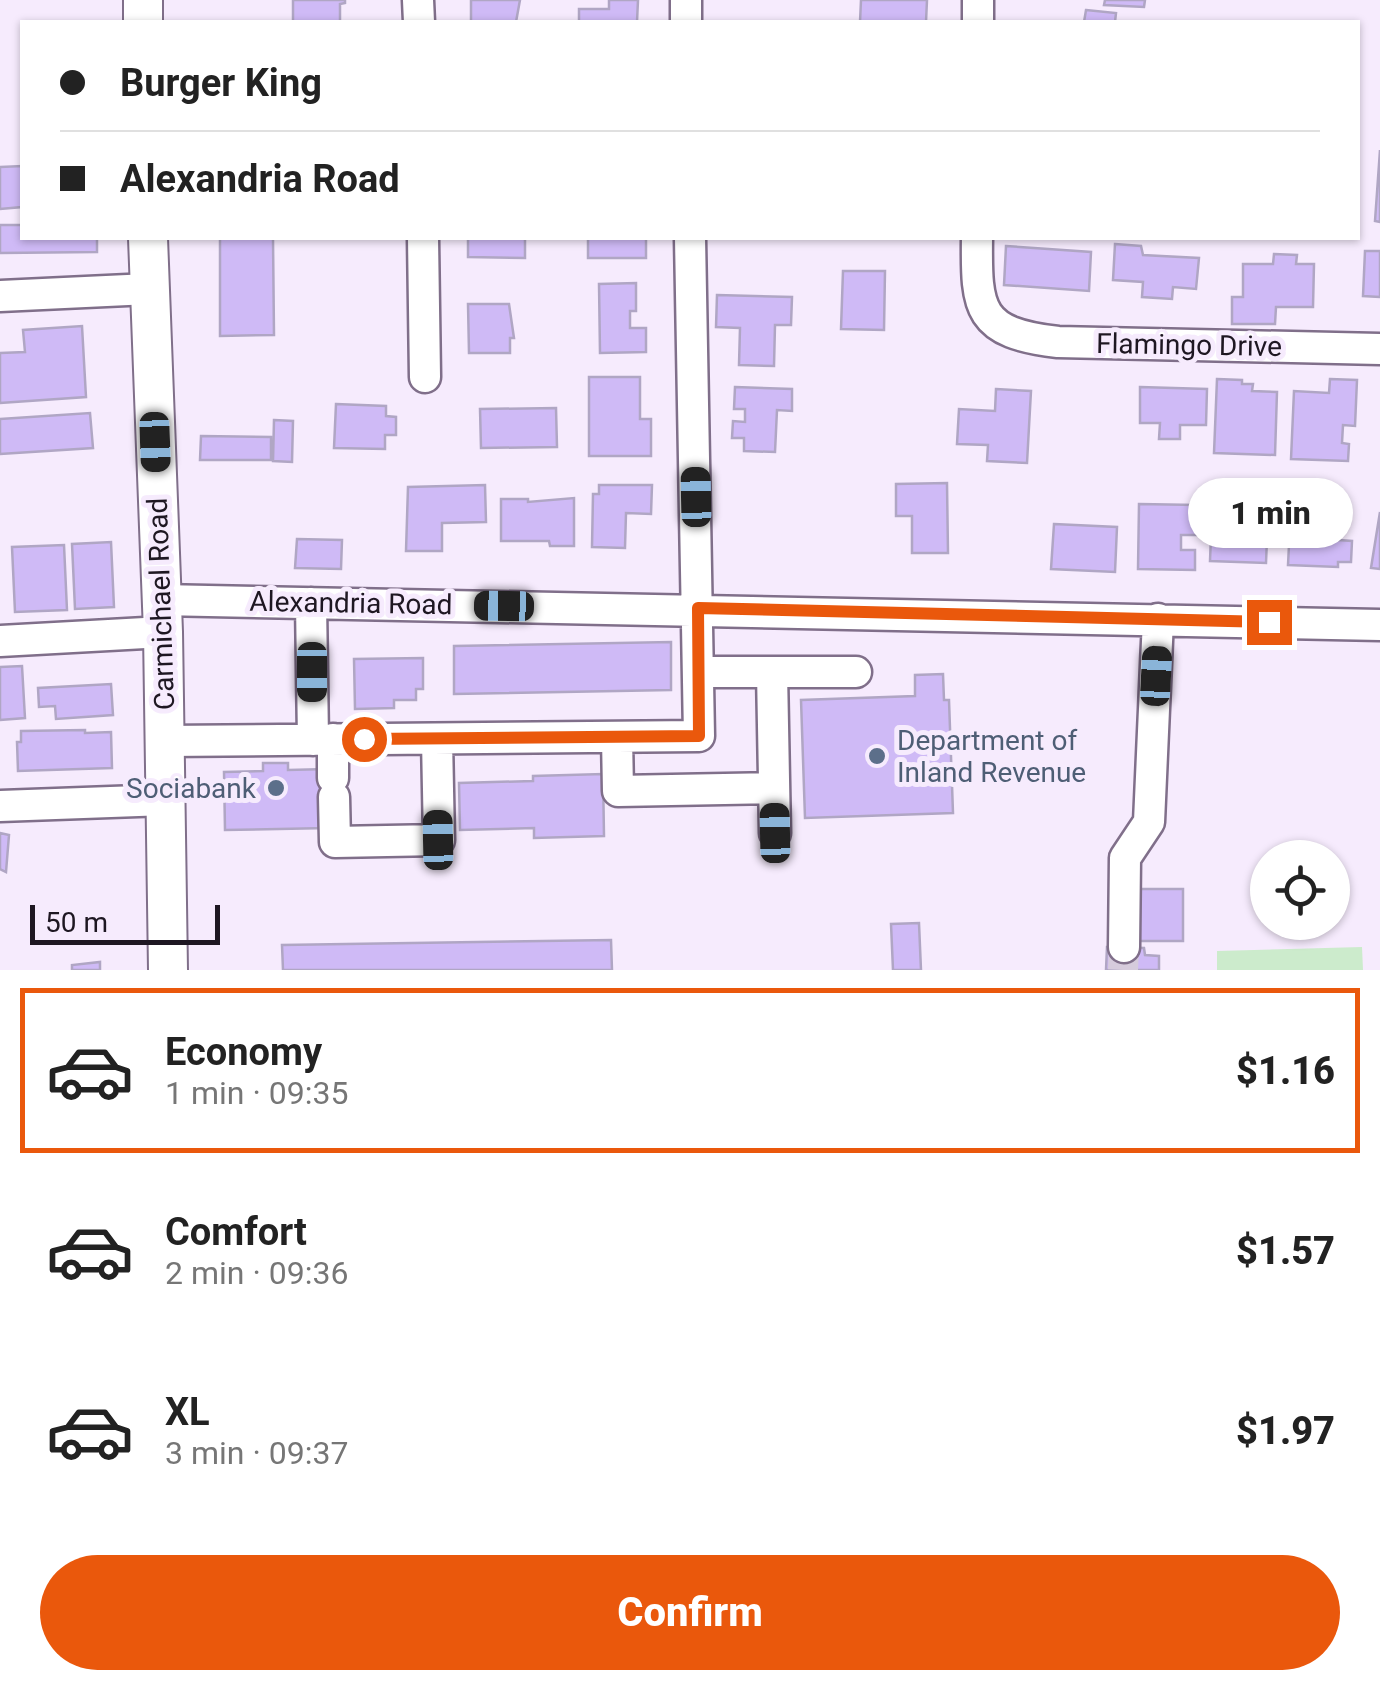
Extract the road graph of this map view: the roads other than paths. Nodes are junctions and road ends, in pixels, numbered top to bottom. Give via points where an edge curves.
1 (148, 240) edge
2 (423, 240) edge
3 (690, 240) edge
4 (976, 240) edge
5 (149, 289) junction
6 (0, 296) edge
7 (1380, 349) edge
8 (426, 377) dead end
9 (311, 603) junction
10 (698, 608) junction
11 (162, 616) junction
12 (1158, 620) junction
13 (1380, 625) edge
14 (0, 640) edge
15 (698, 672) junction
16 (772, 672) junction
17 (856, 672) dead end
18 (617, 737) junction
19 (323, 739) junction
20 (437, 739) junction
21 (165, 741) junction
22 (774, 788) junction
23 (166, 800) junction
24 (0, 806) edge
25 (775, 833) dead end
26 (1124, 947) tunnel mouth
27 (168, 970) edge

1 - 5 main road, Carmichael Road
2 - 8 street
3 - 10 street
4 - 7 street, Flamingo Drive via 977,296 1001,326 1024,337
5 - 6 street
5 - 11 main road, Carmichael Road
9 - 10 street, Alexandria Road
9 - 11 street, Alexandria Road
9 - 19 street
10 - 12 street, Alexandria Road
10 - 15 street
11 - 14 street, Alexandria Road
11 - 21 main road, Carmichael Road
12 - 13 street, Alexandria Road
12 - 26 street via 1150,822 1125,858
15 - 16 street
15 - 18 street via 699,736
16 - 17 street
16 - 22 street
18 - 20 street
18 - 22 street via 618,790
19 - 20 street
19 - 20 street via 334,787 335,842 438,840
19 - 21 street
21 - 23 main road, Carmichael Road
22 - 25 street
23 - 24 street
23 - 27 main road, Carmichael Road

